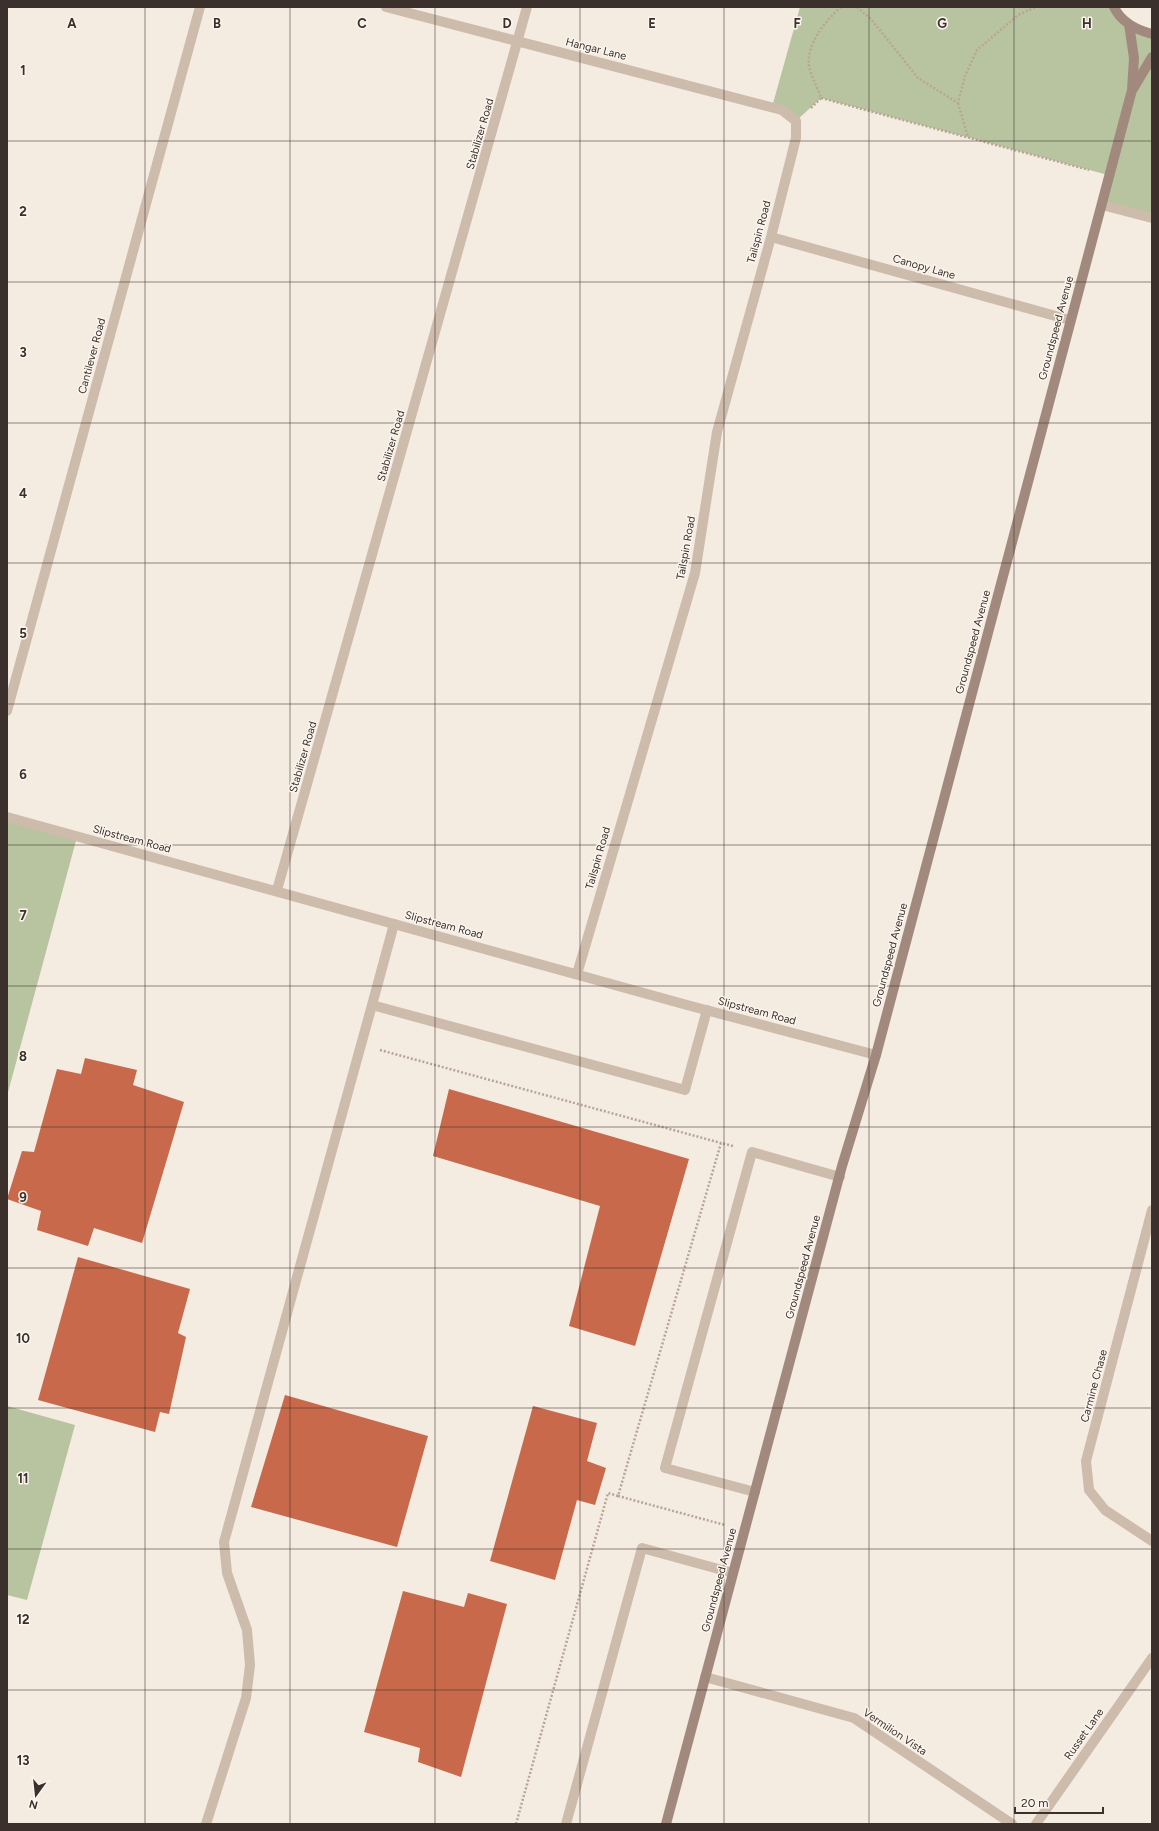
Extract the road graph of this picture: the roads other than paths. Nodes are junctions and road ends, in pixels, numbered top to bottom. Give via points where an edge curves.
1 (200, 7) edge
2 (386, 7) edge
3 (527, 7) edge
4 (1114, 7) edge
5 (1129, 24) junction
6 (1152, 34) edge
7 (518, 42) junction
8 (1152, 57) edge
9 (1132, 90) junction
10 (796, 121) joint
11 (1102, 205) junction
12 (1152, 218) edge
13 (771, 237) junction
14 (1070, 320) junction
15 (7, 711) edge
16 (7, 817) edge
17 (277, 890) junction
18 (394, 924) junction
19 (577, 974) junction
20 (372, 1005) junction
21 (707, 1010) junction
22 (876, 1055) junction
23 (840, 1177) junction
24 (1152, 1210) edge
25 (755, 1492) junction
26 (1152, 1541) edge
27 (733, 1574) junction
28 (1152, 1658) edge
29 (705, 1677) junction
30 (206, 1824) edge
31 (566, 1824) edge
32 (666, 1824) edge
33 (1012, 1824) edge
34 (1036, 1824) edge

1 - 15 street, Cantilever Road
2 - 7 street, Hangar Lane
3 - 7 street, Stabilizer Road
4 - 5 street
5 - 6 street
5 - 9 street, Groundspeed Avenue via 1134,58
7 - 10 street, Hangar Lane via 782,110
7 - 17 street, Stabilizer Road
8 - 9 street, Groundspeed Avenue
9 - 11 street, Groundspeed Avenue
10 - 13 street, Tailspin Road via 796,138
11 - 12 street
11 - 14 street, Groundspeed Avenue
13 - 14 street, Canopy Lane
13 - 19 street, Tailspin Road via 716,432 695,573
14 - 22 street, Groundspeed Avenue
16 - 17 street, Slipstream Road
17 - 18 street, Slipstream Road
18 - 19 street, Slipstream Road
18 - 20 street
19 - 21 street, Slipstream Road
20 - 21 street via 685,1090
20 - 30 street via 224,1542 227,1573 247,1630 250,1677 246,1698
21 - 22 street, Slipstream Road
22 - 23 street, Groundspeed Avenue
23 - 25 street, Groundspeed Avenue
23 - 25 street via 752,1152 665,1468
24 - 26 street, Carmine Chase via 1086,1461 1089,1490 1105,1510
25 - 27 street, Groundspeed Avenue
27 - 29 street, Groundspeed Avenue
27 - 31 street via 642,1548
28 - 34 street, Russet Lane
29 - 32 street, Groundspeed Avenue
29 - 33 street, Vermilion Vista via 854,1718

